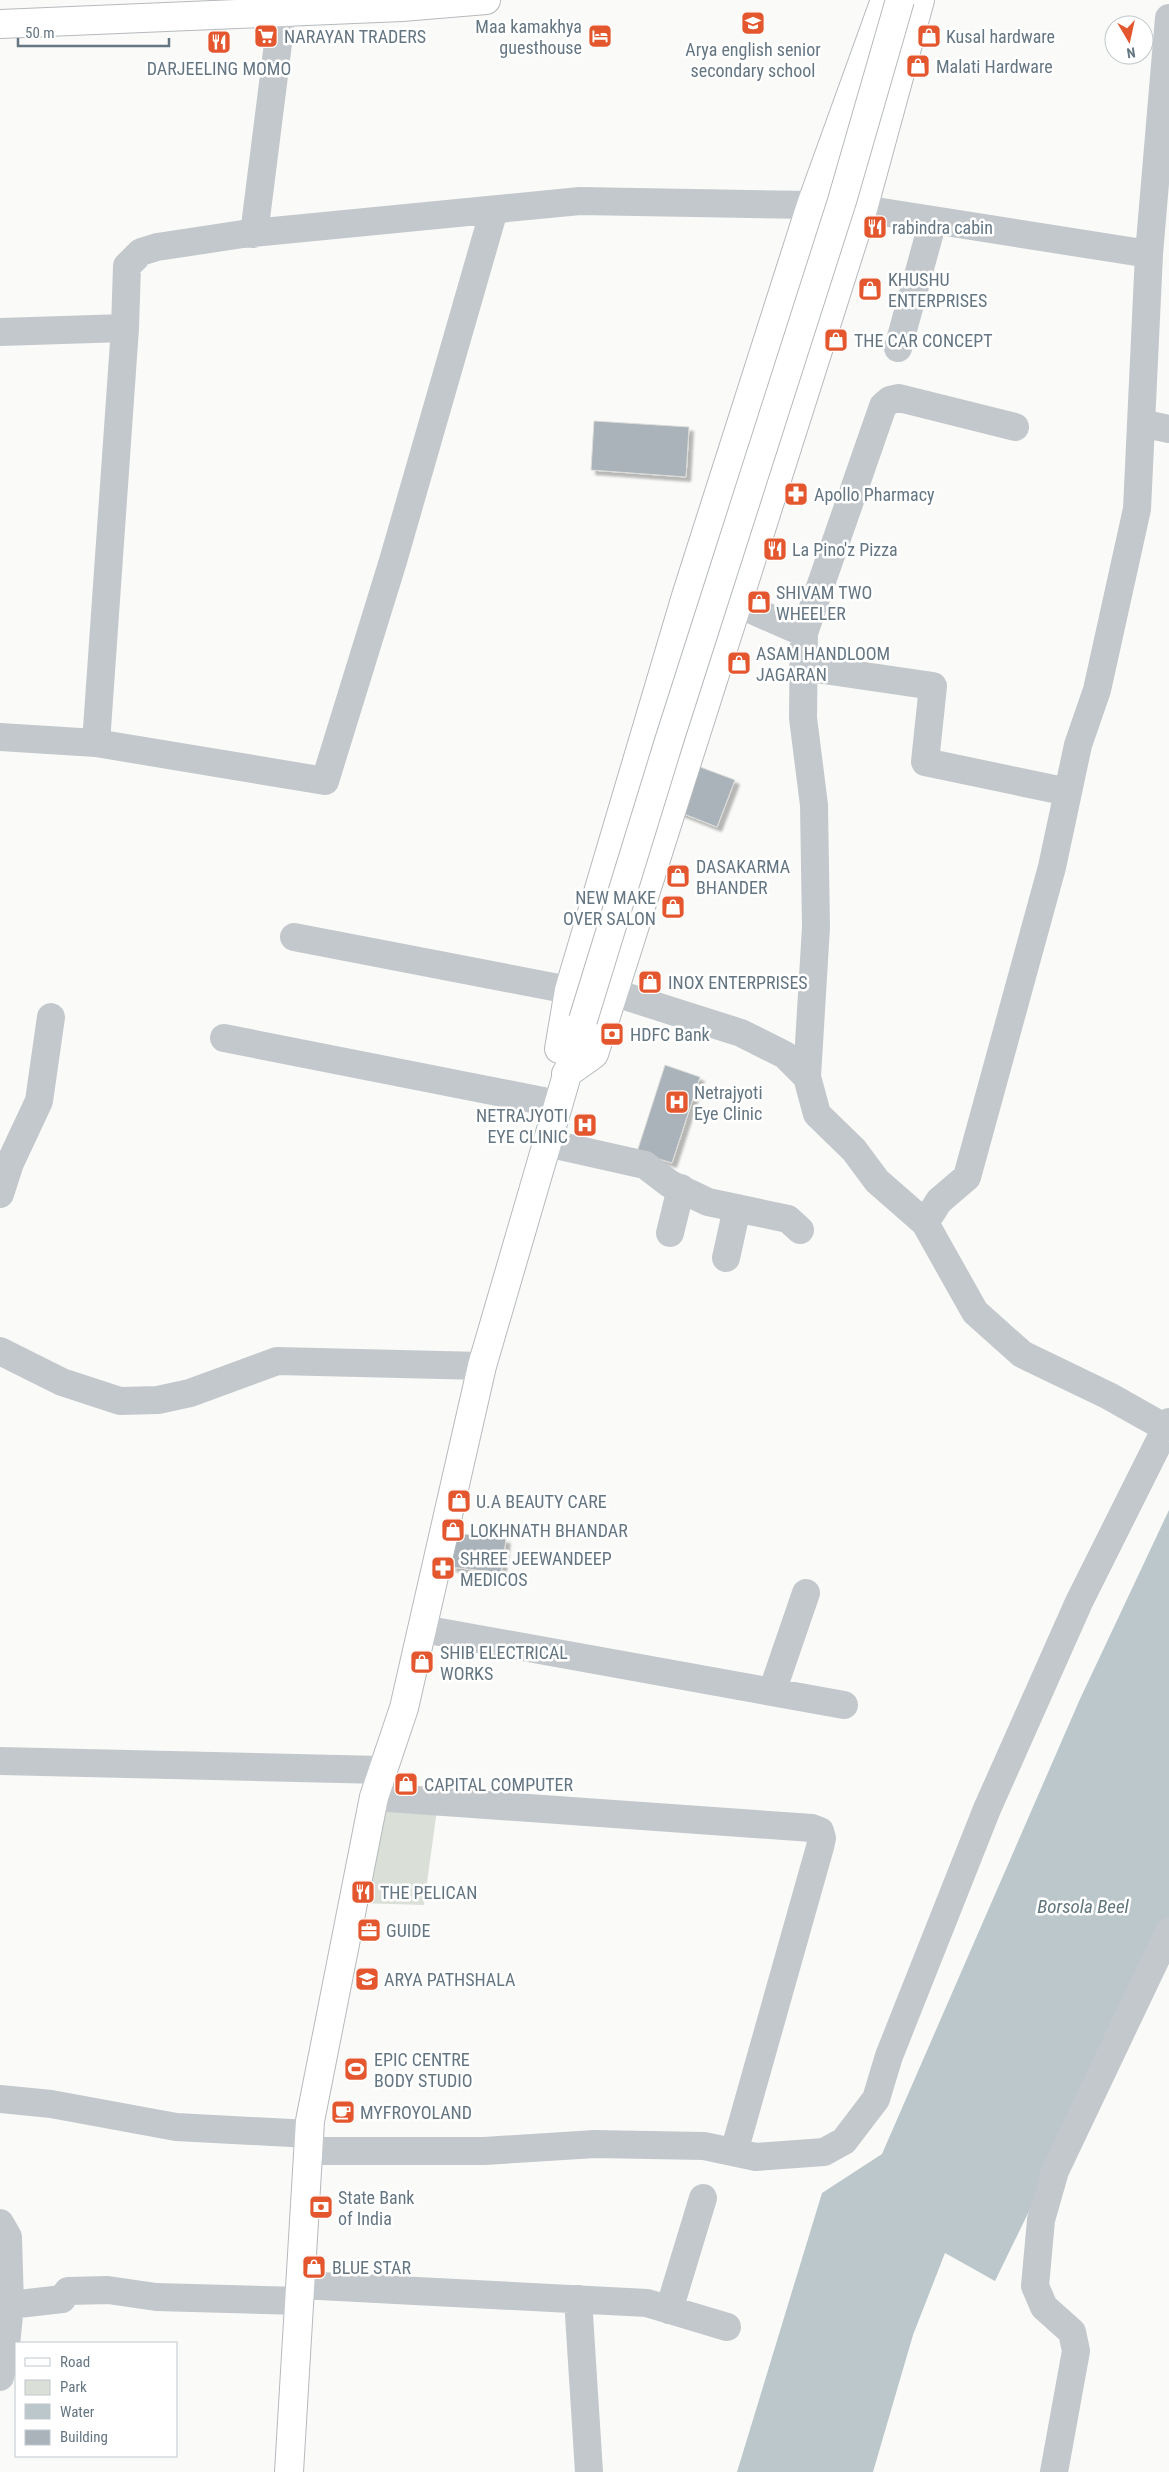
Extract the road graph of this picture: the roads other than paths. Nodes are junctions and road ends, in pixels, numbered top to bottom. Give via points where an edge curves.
1 (486, 0) edge
2 (885, 0) edge
3 (900, 0) edge
4 (921, 0) edge
5 (333, 5) edge
6 (282, 12) junction
7 (1169, 18) edge
8 (0, 24) edge
9 (811, 205) junction
10 (863, 209) junction
11 (494, 210) junction
12 (933, 220) junction
13 (254, 234) junction
14 (1149, 254) junction
15 (125, 328) junction
16 (0, 332) edge
17 (898, 348) dead end
18 (1141, 423) junction
19 (1015, 427) dead end
20 (1169, 429) edge
21 (736, 603) junction
22 (804, 633) junction
23 (803, 667) junction
24 (0, 737) edge
25 (96, 743) junction
26 (1068, 792) junction
27 (294, 937) dead end
28 (570, 990) junction
29 (612, 992) junction
30 (51, 1017) dead end
31 (224, 1038) dead end
32 (566, 1074) junction
33 (807, 1077) junction
34 (558, 1104) junction
35 (547, 1143) junction
36 (681, 1188) junction
37 (0, 1194) edge
38 (737, 1208) junction
39 (925, 1223) junction
40 (800, 1230) dead end
41 (670, 1233) dead end
42 (726, 1258) dead end
43 (0, 1351) edge
44 (482, 1366) junction
45 (1168, 1425) edge
46 (806, 1593) dead end
47 (423, 1629) junction
48 (772, 1692) junction
49 (844, 1705) dead end
50 (0, 1760) edge
51 (382, 1770) junction
52 (374, 1797) junction
53 (1169, 1931) edge
54 (0, 2099) edge
55 (308, 2143) junction
56 (734, 2152) junction
57 (703, 2198) dead end
58 (0, 2223) edge
59 (300, 2293) junction
60 (578, 2299) junction
61 (10, 2304) junction
62 (669, 2310) junction
63 (727, 2327) dead end
64 (2, 2362) edge
65 (289, 2472) edge
66 (590, 2472) edge
67 (1054, 2472) edge

1 - 5 main road
2 - 4 main road via 898,8
2 - 9 main road
3 - 32 main road, bridge via 842,201
4 - 10 main road
5 - 6 main road
6 - 8 main road
6 - 13 street
7 - 14 street
9 - 11 street via 580,201
9 - 28 main road via 686,596
10 - 12 street
10 - 21 main road
11 - 13 street
11 - 25 street via 393,561 324,781
12 - 14 street
12 - 17 street
13 - 15 street via 158,246 141,252 127,266
14 - 18 street
15 - 16 street
15 - 25 street
18 - 20 street
18 - 26 street via 1137,509 1097,690 1078,744
19 - 22 street via 899,398 890,400 884,406
21 - 22 street
21 - 29 main road
22 - 23 street
23 - 26 street via 932,686 925,762
23 - 33 street via 803,718 814,805 816,927
24 - 25 street
26 - 39 street via 1052,867 967,1177 939,1201
27 - 28 street
28 - 32 main road via 558,1053
29 - 32 main road via 594,1054
29 - 33 street via 741,1033 785,1055
30 - 37 street via 39,1101 10,1163
31 - 34 street
32 - 34 main road
33 - 39 street via 818,1114 854,1150 877,1181
34 - 35 main road
35 - 36 street via 645,1165 670,1184
35 - 44 main road
36 - 38 street via 708,1202
36 - 41 street
38 - 40 street via 788,1219
38 - 42 street
39 - 45 street via 975,1312 1022,1354
43 - 44 street via 62,1382 120,1401 158,1400 190,1393 277,1361
44 - 47 main road
45 - 56 street via 1079,1602 987,1809 889,2056 876,2099 844,2141 824,2152 756,2156
46 - 48 street
47 - 48 street
47 - 51 main road via 404,1708
48 - 49 street
50 - 51 street
51 - 52 main road
52 - 55 main road
52 - 56 street via 820,1831 820,1847
53 - 67 street via 1055,2171 1041,2220 1035,2286 1044,2307 1072,2332 1076,2351
54 - 55 street
55 - 56 street via 484,2151 595,2144 704,2146
55 - 59 main road
57 - 62 street
58 - 61 street via 8,2237
59 - 60 street
59 - 61 street via 156,2297 108,2290 68,2291 62,2300
59 - 65 main road
60 - 62 street via 647,2303
60 - 66 street
61 - 64 street
62 - 63 street

